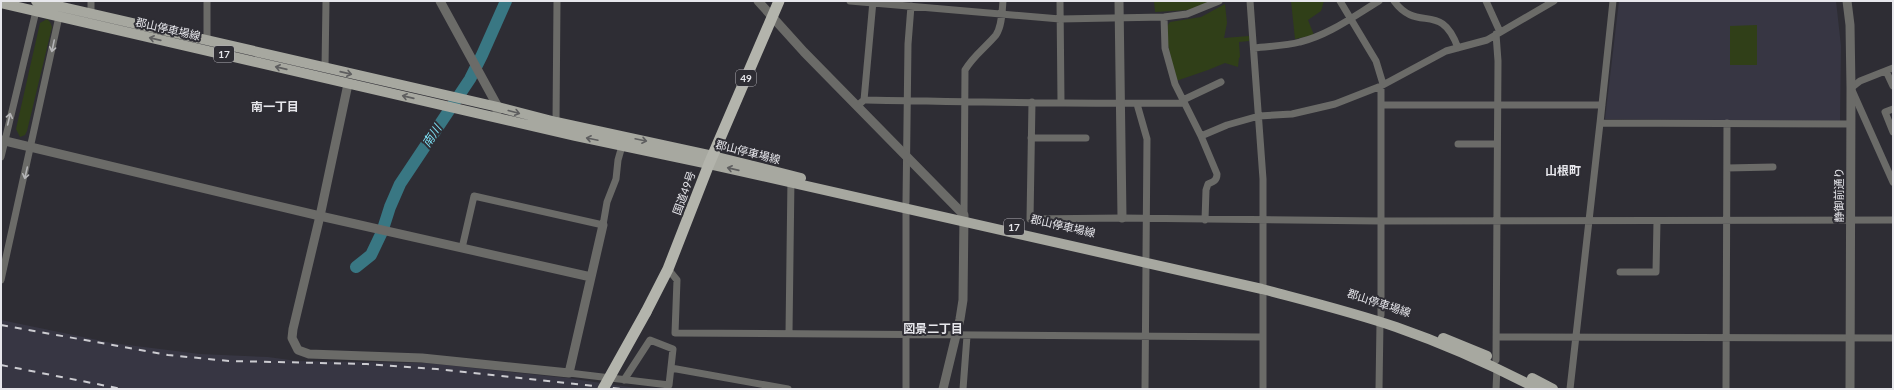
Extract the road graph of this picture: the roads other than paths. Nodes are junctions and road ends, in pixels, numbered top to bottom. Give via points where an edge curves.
1 (91, 1) edge
2 (207, 1) edge
3 (326, 1) edge
4 (440, 1) edge
5 (557, 1) edge
6 (758, 1) edge
7 (779, 1) edge
8 (850, 1) edge
9 (1003, 1) edge
10 (1060, 1) edge
11 (1119, 1) edge
12 (1219, 1) edge
13 (1250, 1) edge
14 (1340, 1) edge
15 (1379, 1) edge
16 (1394, 1) edge
17 (1486, 1) edge
18 (1554, 1) edge
19 (1613, 1) edge
20 (1847, 1) edge
21 (873, 2) edge
22 (1, 3) edge
23 (37, 5) edge
24 (943, 5) edge
25 (911, 6) junction
26 (60, 12) junction
27 (1002, 14) junction
28 (91, 15) junction
29 (1119, 17) junction
30 (1164, 17) junction
31 (773, 18) junction
32 (1350, 18) junction
33 (1060, 19) junction
34 (1498, 33) junction
35 (207, 40) junction
36 (1254, 48) junction
37 (1458, 48) junction
38 (325, 68) junction
39 (1890, 69) edge
40 (1221, 82) dead end
41 (348, 84) junction
42 (1382, 85) junction
43 (1893, 86) edge
44 (1851, 88) junction
45 (907, 101) junction
46 (1183, 101) junction
47 (966, 102) junction
48 (1032, 102) junction
49 (1061, 102) junction
50 (860, 103) junction
51 (461, 104) junction
52 (1122, 104) junction
53 (1137, 104) junction
54 (1382, 105) junction
55 (1497, 105) junction
56 (1602, 105) junction
57 (1893, 108) edge
58 (497, 112) junction
59 (1259, 116) junction
60 (556, 122) junction
61 (1600, 122) junction
62 (1727, 123) junction
63 (1851, 124) junction
64 (1893, 132) edge
65 (1201, 136) junction
66 (1031, 138) junction
67 (1086, 138) dead end
68 (3, 141) edge
69 (1458, 144) dead end
70 (1497, 144) junction
71 (622, 146) junction
72 (31, 149) junction
73 (906, 156) junction
74 (1, 157) edge
75 (711, 160) junction
76 (1773, 167) dead end
77 (1727, 168) junction
78 (790, 179) junction
79 (1893, 182) edge
80 (906, 205) junction
81 (320, 216) junction
82 (964, 218) junction
83 (1122, 218) junction
84 (1146, 219) junction
85 (1205, 220) junction
86 (1263, 220) junction
87 (1497, 220) junction
88 (1589, 220) junction
89 (1893, 220) edge
90 (1380, 221) junction
91 (1657, 221) junction
92 (1727, 221) junction
93 (1851, 221) junction
94 (603, 225) junction
95 (462, 248) junction
96 (1146, 260) junction
97 (668, 269) junction
98 (1620, 272) dead end
99 (591, 277) junction
100 (1, 280) edge
101 (1262, 287) junction
102 (1380, 318) junction
103 (789, 333) junction
104 (906, 335) junction
105 (956, 335) junction
106 (1146, 335) junction
107 (967, 336) junction
108 (1263, 337) junction
109 (1497, 337) junction
110 (1575, 337) junction
111 (1851, 337) junction
112 (1727, 338) junction
113 (1893, 338) edge
114 (1496, 364) junction
115 (671, 368) junction
116 (569, 373) junction
117 (624, 380) junction
118 (603, 389) edge
119 (788, 389) edge
120 (906, 389) edge
121 (944, 389) edge
122 (963, 389) edge
123 (1144, 389) edge
124 (1263, 389) edge
125 (1379, 389) edge
126 (1496, 389) edge
127 (1538, 389) edge
128 (1553, 389) edge
129 (1570, 389) edge
130 (1726, 389) edge
131 (1850, 389) edge

1 - 28 street
2 - 35 street
3 - 38 street
4 - 58 street
5 - 60 street
6 - 31 street
7 - 31 highway, 国道49号 / 49
8 - 21 street
9 - 27 street
10 - 33 street
11 - 29 street
12 - 30 street via 1187,14
13 - 36 street
14 - 32 street
15 - 32 street
16 - 37 street via 1412,16 1442,20 1450,29
17 - 34 street
18 - 34 street
19 - 56 street
20 - 44 street, 静御前通り
21 - 25 street
21 - 50 street
22 - 23 main road, 郡山停車場線 / 17
23 - 26 main road, 郡山停車場線 / 17
68 -> 23 street
24 - 25 street
24 - 27 street
25 - 45 street
26 - 28 main road, 郡山停車場線 / 17
41 -> 26 main road, 郡山停車場線 / 17
26 -> 72 street
27 - 33 street
27 - 47 street via 996,34 965,70
28 - 35 main road, 郡山停車場線 / 17
29 - 30 street
29 - 33 street
29 - 52 street
30 - 46 street via 1167,57
31 - 50 street
31 - 75 highway, 国道49号 / 49
32 - 36 street via 1334,28 1299,42
32 - 42 street via 1376,61
33 - 49 street
34 - 37 street via 1487,40
34 - 55 street
35 - 38 main road, 郡山停車場線 / 17
36 - 59 street
37 - 42 street via 1446,51
38 -> 51 main road, 郡山停車場線 / 17 via 452,97
39 - 43 street
39 - 44 street via 1860,81
40 - 46 street
51 -> 41 main road, 郡山停車場線 / 17 via 446,106
41 - 81 street
42 - 54 street
42 - 59 street via 1313,110
44 - 63 street, 静御前通り
44 - 79 street
45 - 47 street
45 - 50 street
45 - 73 street
46 - 53 street
46 - 65 street
47 - 48 street
47 - 82 street
48 - 49 street
48 - 66 street
49 - 52 street
50 - 73 street
51 - 58 main road, 郡山停車場線 / 17
52 - 53 street
52 - 83 street
53 - 84 street via 1147,139
54 - 55 street
54 - 90 street
55 - 56 street
55 - 70 street
56 - 61 street
57 - 64 street via 1885,112
58 -> 60 main road, 郡山停車場線 / 17
71 -> 58 main road, 郡山停車場線 / 17
59 - 65 street
59 - 86 street
60 -> 75 main road, 郡山停車場線 / 17
61 - 62 street
61 - 88 street
62 - 63 street
62 - 77 street
63 - 93 street, 静御前通り
65 - 85 street via 1217,174 1214,182 1208,184 1206,190
66 - 67 street
66 - 83 street via 1030,219
68 - 72 street
68 - 74 street
69 - 70 street
70 - 87 street
71 - 75 main road, 郡山停車場線 / 17
71 - 94 street
72 - 81 street
72 -> 100 street
73 - 80 street
73 - 82 street
75 - 78 main road, 郡山停車場線 / 17
75 - 97 highway, 国道49号 / 49
76 - 77 street
77 - 92 street
78 - 80 main road, 郡山停車場線 / 17
78 - 103 street
80 - 82 main road, 郡山停車場線 / 17
80 - 104 street
81 - 95 street
81 - 116 street via 293,329 292,338 298,350 309,354 422,358
82 - 96 main road, 郡山停車場線 / 17
82 - 105 street via 962,300
83 - 84 street
84 - 85 street
84 - 96 street
85 - 86 street
86 - 90 street
86 - 101 street
87 - 88 street
87 - 90 street
87 - 109 street
88 - 91 street
88 - 110 street
89 - 93 street
90 - 102 street
91 - 92 street
91 - 98 street via 1656,272
92 - 93 street
92 - 112 street
93 - 111 street, 静御前通り
94 - 95 street via 474,196
94 - 99 street
95 - 99 street
96 - 101 main road, 郡山停車場線 / 17
96 - 106 street
97 - 103 street via 677,280 675,333
97 - 118 highway, 国道49号 / 49, bridge
99 - 116 street
101 - 102 main road, 郡山停車場線 / 17
101 - 108 street
102 - 114 main road, 郡山停車場線 / 17 via 1464,345
102 - 125 street
103 - 104 street
104 - 105 street
104 - 120 street
105 - 107 street
105 - 121 street
106 - 107 street
106 - 108 street
106 - 123 street
107 - 122 street
108 - 124 street
109 - 110 street
109 - 114 street
110 - 112 street
110 - 129 street
111 - 112 street
111 - 113 street
111 - 131 street, 静御前通り
112 - 130 street
114 - 126 street
114 - 127 main road, 郡山停車場線 / 17
114 - 128 main road, 郡山停車場線 / 17
115 - 117 street via 669,386
115 - 117 street via 673,349 650,340
115 - 119 street
116 - 117 street

